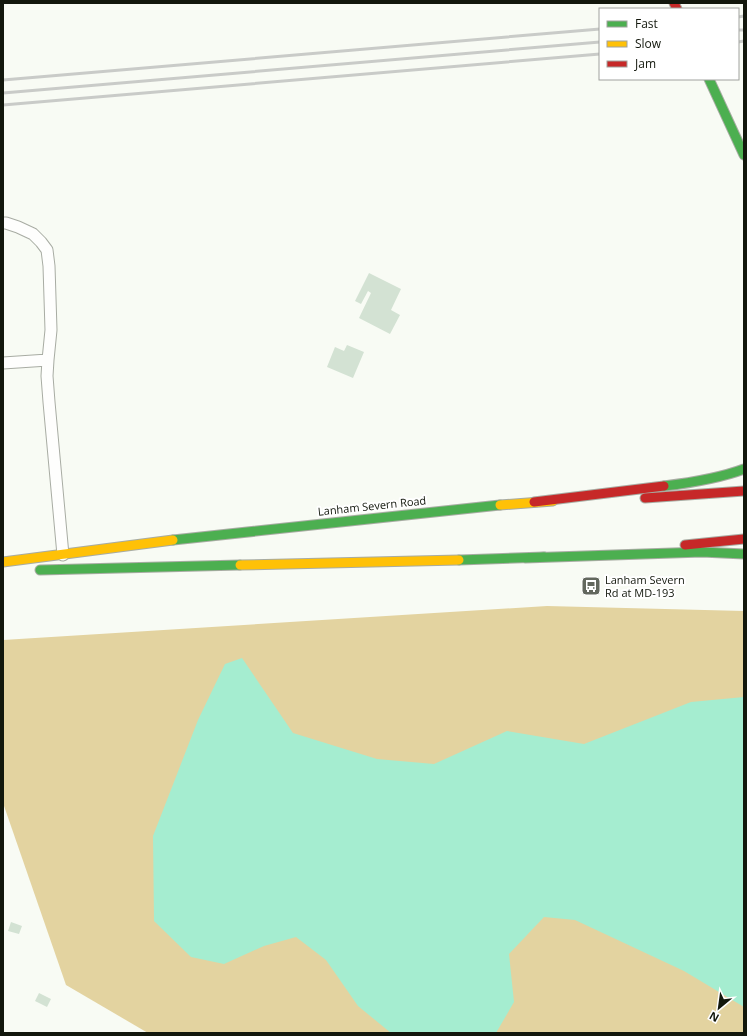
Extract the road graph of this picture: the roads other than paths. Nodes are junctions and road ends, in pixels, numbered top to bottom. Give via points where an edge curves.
1 (709, 80) edge
2 (735, 137) junction
3 (744, 155) edge
4 (744, 159) edge
5 (3, 223) edge
6 (48, 360) junction
7 (3, 363) edge
8 (744, 469) edge
9 (744, 490) edge
10 (534, 502) junction
11 (744, 539) edge
12 (744, 554) edge
13 (63, 555) junction
14 (525, 558) junction
15 (3, 562) edge
16 (34, 570) dead end

1 - 2 main road
2 - 3 main road
2 - 4 main road
5 - 6 lane via 33,234 47,250 51,330
6 - 7 lane
6 - 13 lane via 49,402
8 - 10 main road via 679,484
9 - 10 main road, Lanham Severn Road
10 - 13 main road, Lanham Severn Road via 195,537
11 - 14 main road
12 - 14 main road via 702,552
13 - 15 main road, Lanham Severn Road
14 - 16 main road

